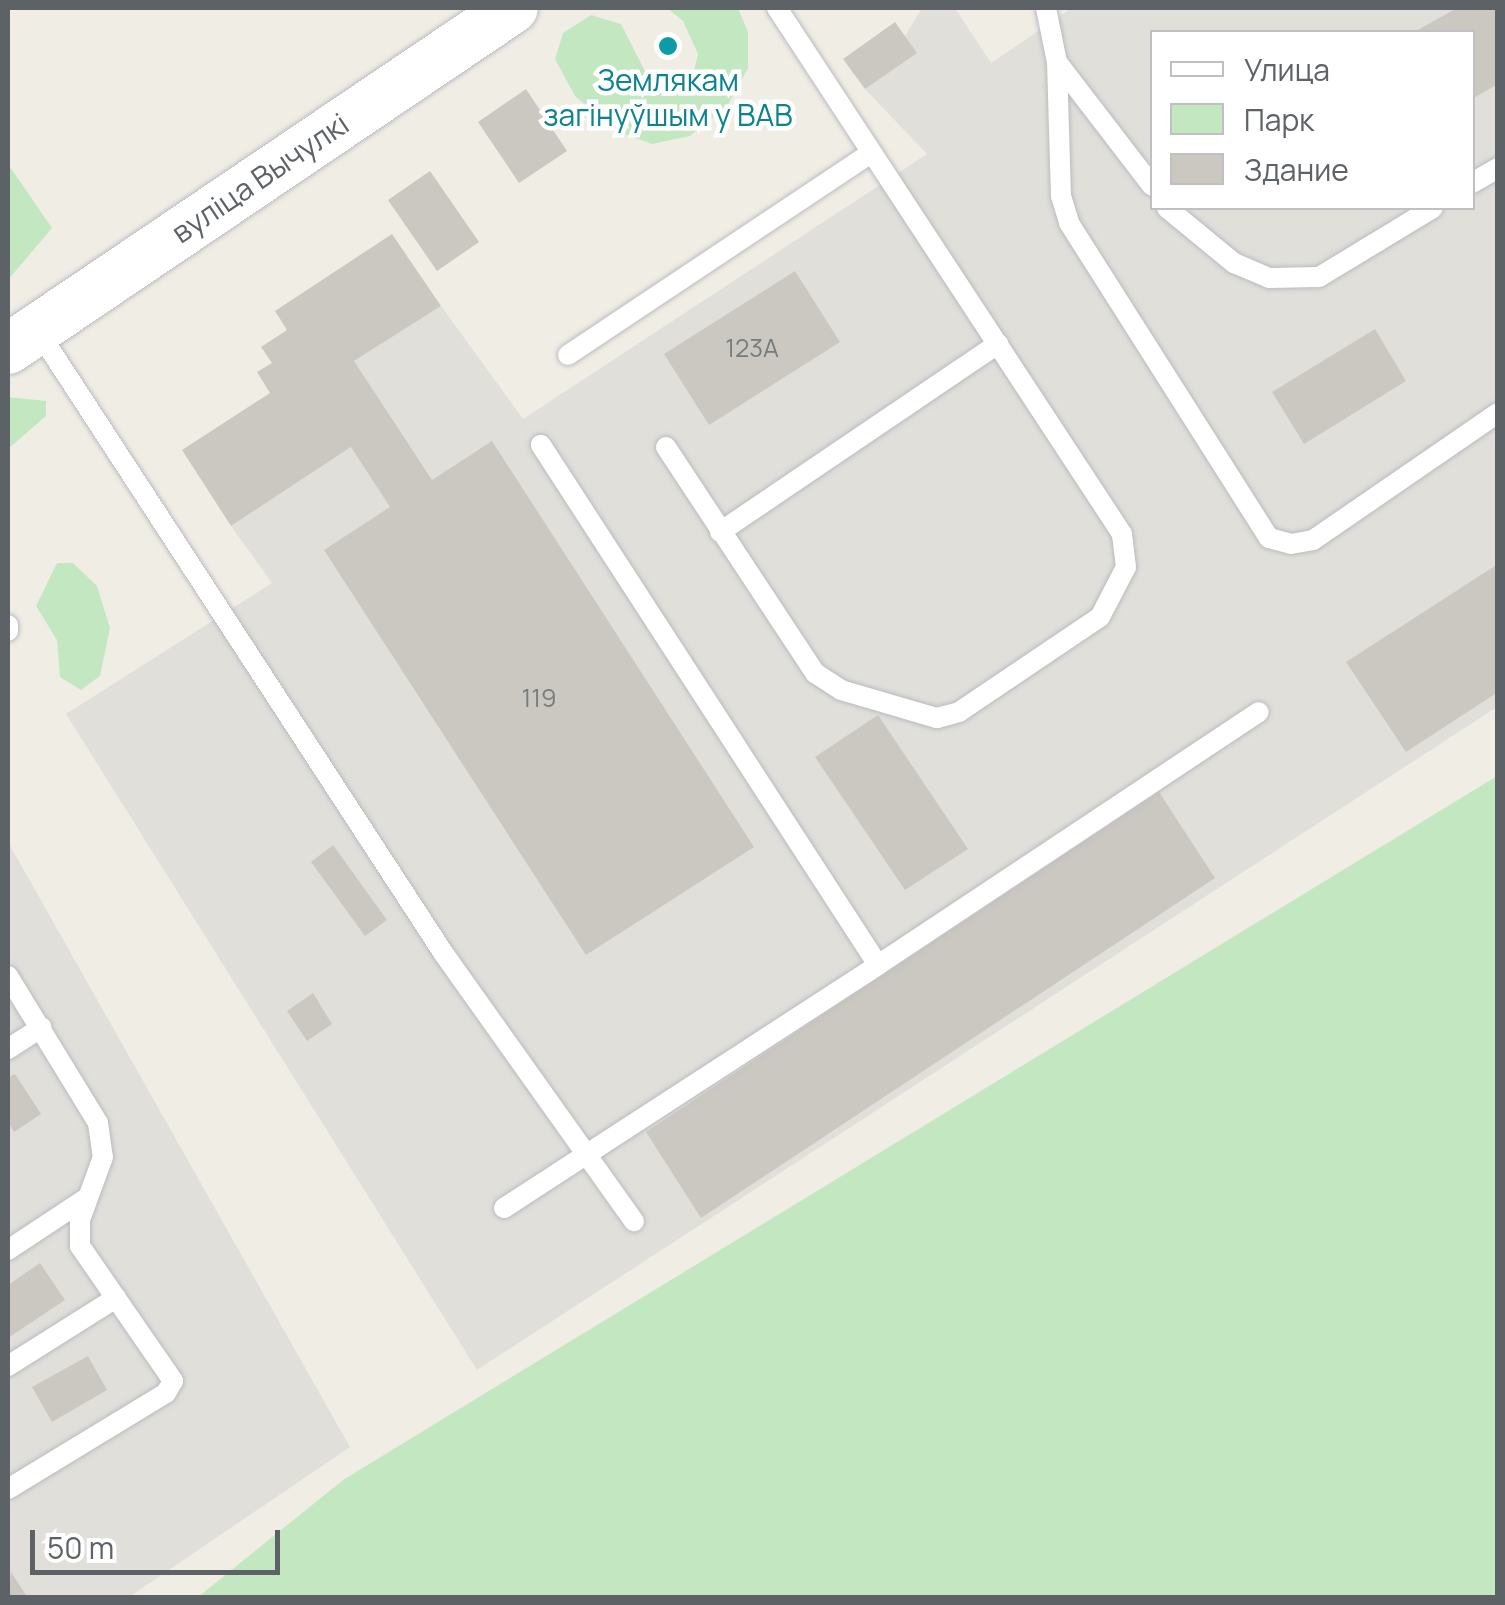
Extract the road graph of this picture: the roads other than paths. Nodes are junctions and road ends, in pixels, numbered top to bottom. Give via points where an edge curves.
1 (513, 8) edge
2 (776, 8) edge
3 (1046, 8) edge
4 (1057, 62) junction
5 (869, 154) junction
6 (1498, 168) edge
7 (1475, 181) edge
8 (1150, 183) edge
9 (1169, 210) edge
10 (1429, 210) edge
11 (22, 339) edge
12 (998, 344) junction
13 (568, 355) dead end
14 (1498, 414) edge
15 (540, 445) dead end
16 (666, 447) dead end
17 (720, 532) junction
18 (1259, 712) dead end
19 (878, 965) junction
20 (8, 976) edge
21 (42, 1027) junction
22 (8, 1049) edge
23 (586, 1155) junction
24 (88, 1197) junction
25 (504, 1208) dead end
26 (634, 1221) dead end
27 (8, 1250) edge
28 (116, 1298) junction
29 (8, 1366) edge
30 (8, 1489) edge

1 - 11 street, вуліца Вычулкі
2 - 5 lane
3 - 4 lane
4 - 8 lane
4 - 14 lane via 1061,196 1070,223 1269,538 1312,540
5 - 12 lane
5 - 13 lane
6 - 7 lane
9 - 10 lane via 1234,263 1269,278 1319,276
11 - 23 lane
12 - 17 lane
12 - 17 lane via 1122,534 1126,567 1100,618 959,712 937,718 841,690 815,673
15 - 19 lane
16 - 17 lane
18 - 19 lane
19 - 23 lane
20 - 21 lane
21 - 22 lane
21 - 24 lane via 98,1124 104,1157
23 - 25 lane
23 - 26 lane
24 - 27 lane
24 - 28 lane via 80,1246
28 - 29 lane
28 - 30 lane via 173,1381 166,1393

